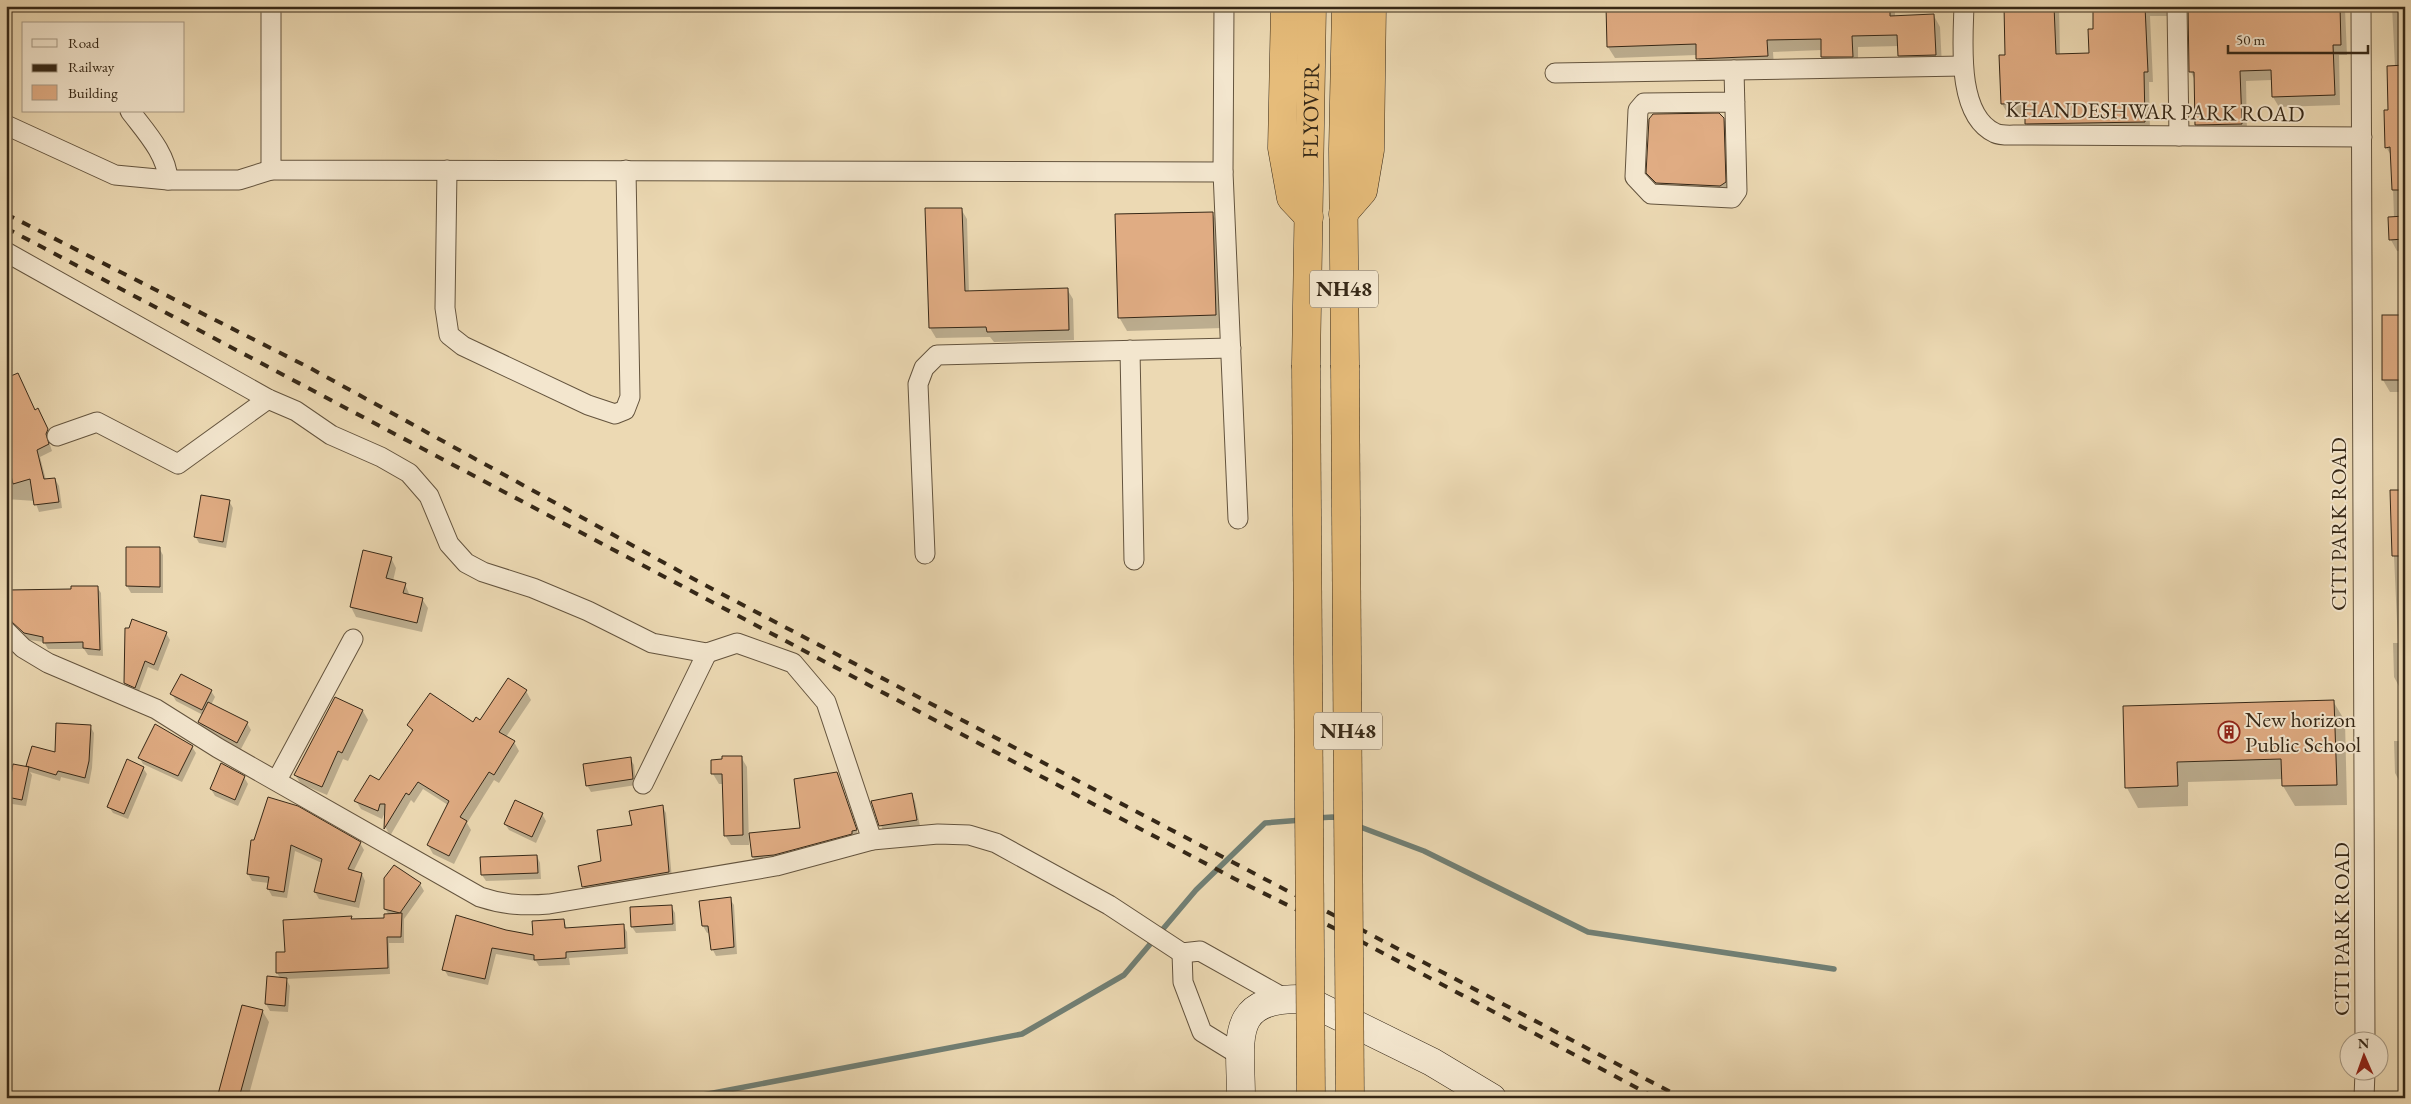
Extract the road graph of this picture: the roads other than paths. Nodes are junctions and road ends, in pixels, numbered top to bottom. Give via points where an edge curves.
1 (271, 6) edge
2 (1224, 6) edge
3 (1285, 6) edge
4 (1312, 6) edge
5 (1346, 6) edge
6 (1372, 6) edge
7 (1964, 6) edge
8 (2177, 6) edge
9 (2362, 6) edge
10 (1963, 66) junction
11 (1734, 70) junction
12 (1555, 73) dead end
13 (1735, 102) junction
14 (131, 112) edge
15 (6, 125) edge
16 (2179, 136) junction
17 (2362, 137) junction
18 (270, 170) junction
19 (447, 170) junction
20 (626, 170) junction
21 (1223, 172) junction
22 (168, 180) junction
23 (1343, 214) junction
24 (1309, 217) junction
25 (6, 252) edge
26 (1231, 348) junction
27 (1130, 350) junction
28 (268, 399) junction
29 (56, 436) dead end
30 (1238, 519) dead end
31 (925, 554) dead end
32 (1134, 560) dead end
33 (6, 632) edge
34 (353, 639) dead end
35 (707, 653) junction
36 (277, 780) junction
37 (643, 784) dead end
38 (872, 840) junction
39 (1179, 950) junction
40 (1284, 998) junction
41 (2365, 1032) edge
42 (1241, 1056) junction
43 (2364, 1082) edge
44 (1241, 1098) edge
45 (1311, 1098) edge
46 (1350, 1098) edge
47 (1492, 1098) edge
48 (2364, 1098) edge

1 - 18 street
2 - 21 street
3 - 24 highway via 1282,148 1291,198
4 - 24 highway, FLYOVER / NH48
5 - 23 highway, FLYOVER / NH48
6 - 23 highway via 1370,150 1364,191
7 - 10 street, KHANDESHWAR PARK ROAD
8 - 16 street
9 - 17 street, CITI PARK ROAD
10 - 11 street
10 - 16 street, KHANDESHWAR PARK ROAD via 1971,108 1995,133
11 - 12 street
11 - 13 street
13 - 13 street via 1737,191 1732,198 1651,194 1636,176 1638,110 1644,103
14 - 22 street via 167,168
15 - 22 street via 115,175
16 - 17 street, KHANDESHWAR PARK ROAD
17 - 41 street, CITI PARK ROAD
18 - 19 street
18 - 22 street via 239,180
19 - 20 street
19 - 20 street via 445,308 449,335 463,346 588,405 615,414 625,410 630,397
20 - 21 street
21 - 26 street
23 - 46 highway, NH48, bridge
24 - 45 highway, NH48, bridge via 1306,365
25 - 28 street
26 - 27 street
26 - 30 street
27 - 31 street via 937,355 924,368 918,384
27 - 32 street
28 - 29 street via 178,464 97,422
28 - 35 street via 296,411 331,435 409,473 429,496 449,544 466,563 588,611 652,643
33 - 36 street via 23,648 48,663 156,709
34 - 36 street
35 - 37 street
35 - 38 street via 737,643 793,663 826,702
36 - 38 street via 480,897 502,904 523,906 776,866
38 - 39 street via 938,834 969,835 996,843 1109,905
39 - 40 street via 1200,951
39 - 42 street via 1182,982 1202,1032
40 - 42 street via 1260,1004 1245,1018
40 - 47 street via 1304,999 1432,1062
42 - 44 street
43 - 48 street

